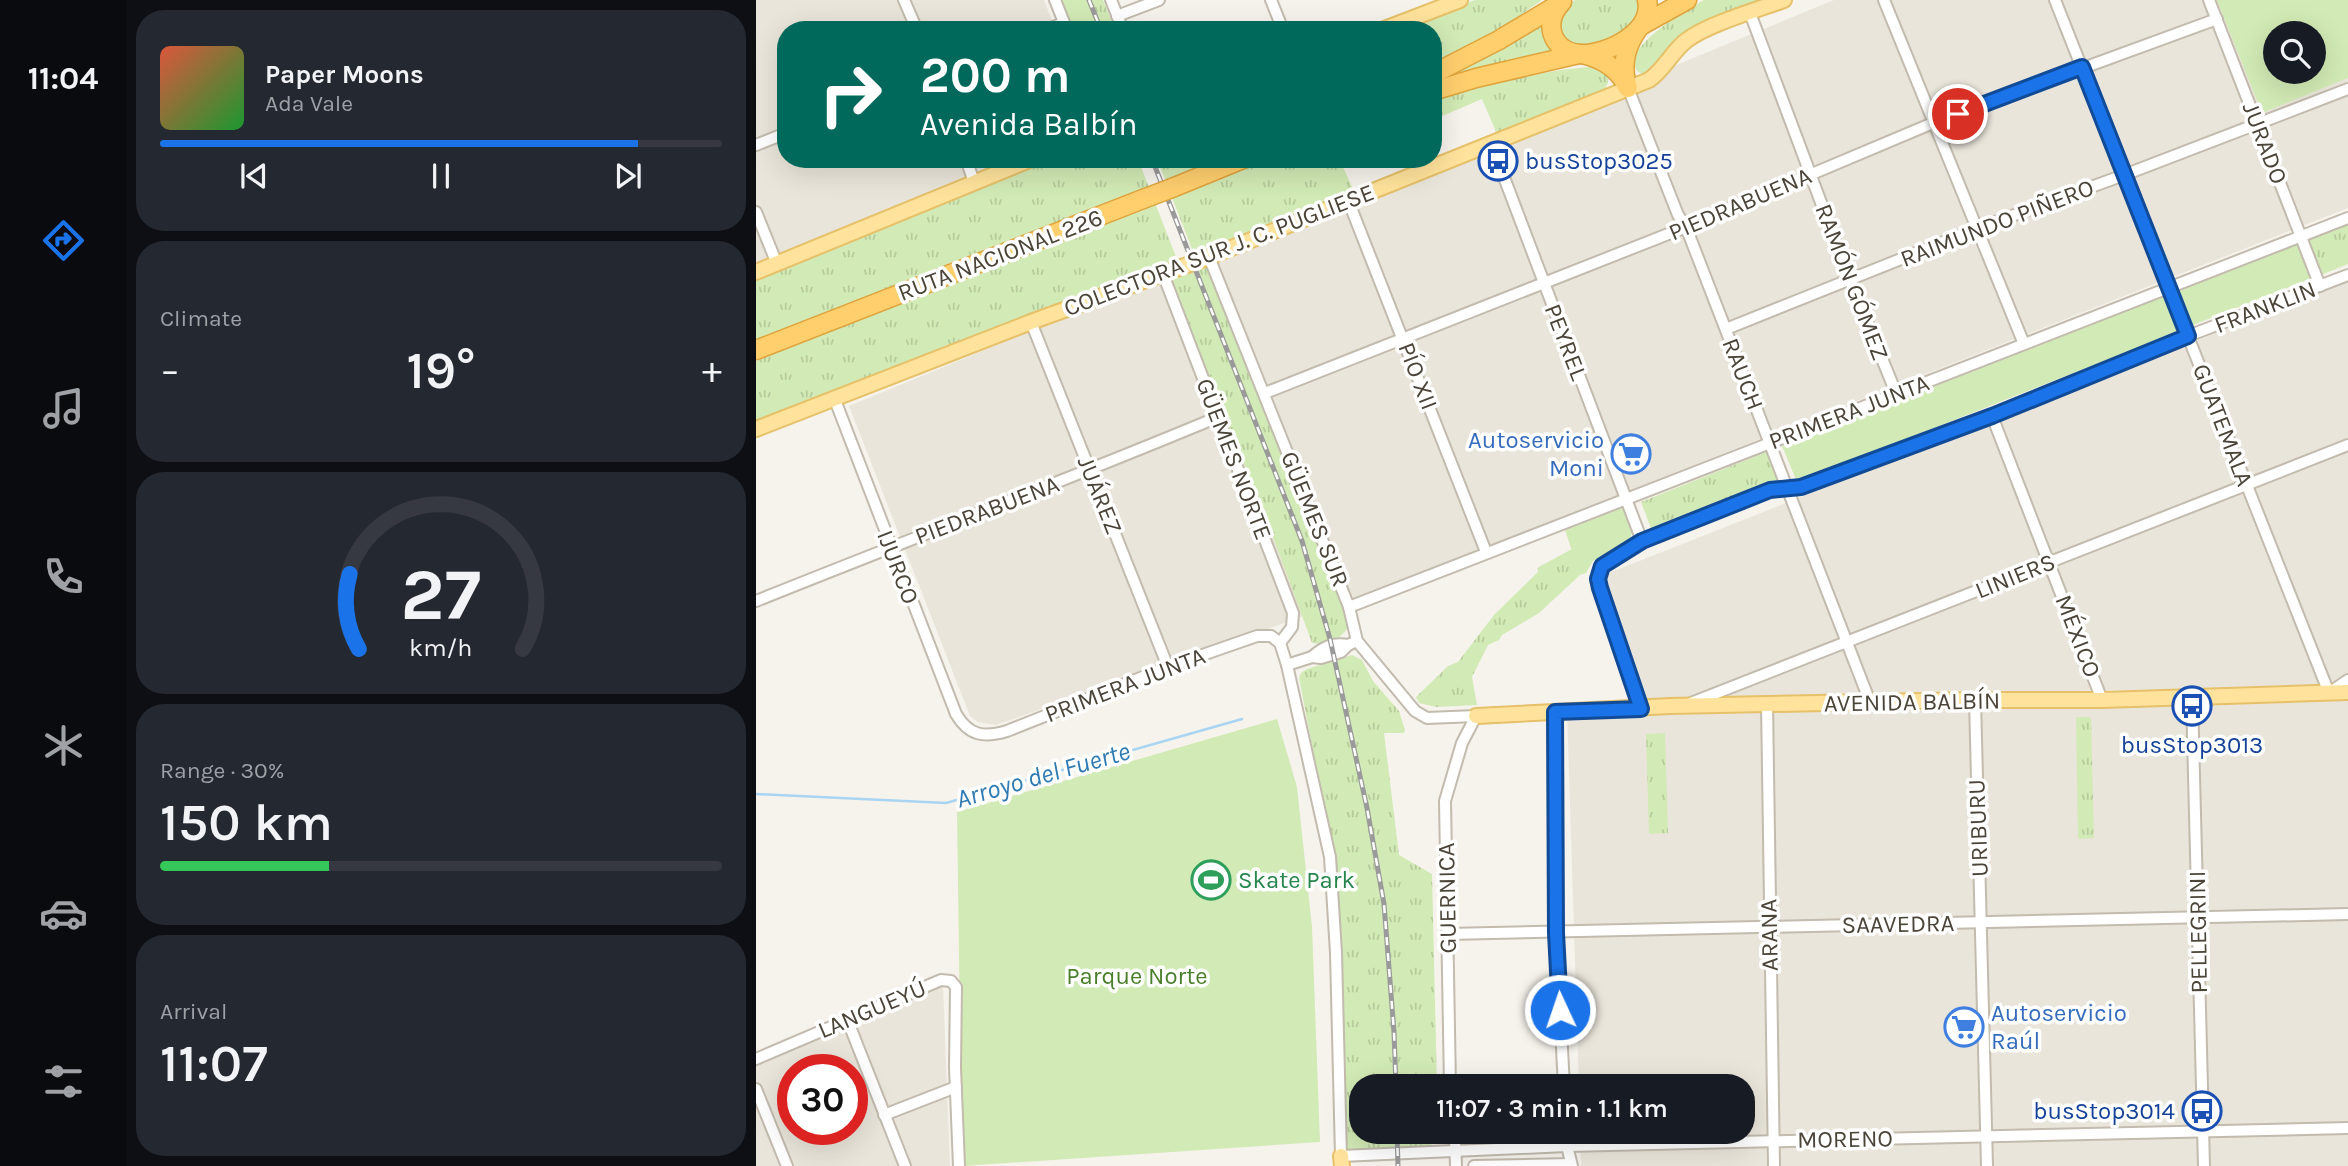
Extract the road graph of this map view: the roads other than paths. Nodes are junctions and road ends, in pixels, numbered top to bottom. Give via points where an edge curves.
1 (904, 0) edge
2 (1055, 0) edge
3 (1111, 0) edge
4 (1159, 0) edge
5 (1271, 0) edge
6 (1460, 0) edge
7 (1647, 0) edge
8 (1687, 0) edge
9 (1784, 0) edge
10 (1884, 0) edge
11 (2055, 0) edge
12 (2209, 0) edge
13 (1564, 1) edge
14 (1438, 4) edge
15 (1750, 13) junction
16 (1118, 16) junction
17 (2217, 19) junction
18 (913, 21) edge
19 (1063, 21) edge
20 (1120, 21) edge
21 (1279, 21) edge
22 (1401, 21) edge
23 (1640, 27) junction
24 (1580, 54) junction
25 (2082, 67) junction
26 (1442, 69) edge
27 (1442, 88) edge
28 (1628, 88) junction
29 (2348, 89) edge
30 (1933, 123) junction
31 (2257, 124) junction
32 (777, 137) edge
33 (1491, 143) junction
34 (756, 145) edge
35 (1442, 163) edge
36 (969, 168) edge
37 (1010, 168) edge
38 (1221, 168) edge
39 (1428, 168) edge
40 (1811, 174) junction
41 (2124, 175) junction
42 (974, 183) junction
43 (1348, 200) junction
44 (756, 212) edge
45 (2348, 218) edge
46 (1686, 227) junction
47 (1976, 229) junction
48 (2301, 236) junction
49 (1209, 257) junction
50 (777, 264) junction
51 (756, 272) edge
52 (1163, 274) junction
53 (2348, 275) edge
54 (1850, 279) junction
55 (1543, 282) junction
56 (2320, 286) junction
57 (2169, 288) junction
58 (1031, 322) junction
59 (1726, 329) junction
60 (2188, 336) junction
61 (1404, 339) junction
62 (2024, 344) junction
63 (756, 351) edge
64 (1265, 393) junction
65 (1896, 393) junction
66 (835, 400) junction
67 (1218, 416) junction
68 (1992, 416) junction
69 (756, 429) edge
70 (1770, 443) junction
71 (2348, 445) edge
72 (1090, 470) junction
73 (2246, 485) junction
74 (1787, 489) junction
75 (1627, 497) junction
76 (1642, 541) junction
77 (890, 547) junction
78 (1486, 552) junction
79 (2049, 562) junction
80 (756, 601) edge
81 (1349, 607) junction
82 (1847, 642) junction
83 (1280, 643) junction
84 (1352, 643) junction
85 (1287, 665) junction
86 (1168, 667) junction
87 (2348, 680) edge
88 (2348, 692) edge
89 (2329, 693) junction
90 (2192, 697) junction
91 (1975, 700) junction
92 (2102, 700) junction
93 (1870, 702) junction
94 (1766, 704) junction
95 (1682, 706) junction
96 (1641, 709) junction
97 (1555, 712) junction
98 (1476, 716) junction
99 (968, 730) joint
100 (2348, 914) edge
101 (2197, 917) junction
102 (1981, 922) junction
103 (1769, 927) junction
104 (1556, 933) junction
105 (1448, 934) junction
106 (847, 1019) junction
107 (756, 1059) edge
108 (1450, 1074) edge
109 (1563, 1074) edge
110 (956, 1087) junction
111 (756, 1089) edge
112 (884, 1115) junction
113 (2348, 1128) edge
114 (2203, 1131) junction
115 (1986, 1135) junction
116 (1773, 1140) junction
117 (1443, 1144) edge
118 (1455, 1144) edge
119 (1567, 1146) junction
120 (1438, 1150) junction
121 (1456, 1150) junction
122 (1342, 1161) edge
123 (1571, 1165) edge
124 (787, 1166) edge
125 (905, 1166) edge
126 (959, 1166) edge
127 (1456, 1166) edge
128 (1474, 1166) edge
129 (1774, 1166) edge
130 (1987, 1166) edge
131 (2204, 1166) edge

1 - 18 street
2 - 19 street
3 - 16 street
4 - 16 street
5 - 21 street
6 - 14 main road
7 - 23 highway
8 - 23 highway
9 - 15 main road, COLECTORA SUR J. C. PUGLIESE
10 - 30 street
11 - 25 street, GUATEMALA
12 - 17 street, JURADO
13 - 24 highway via 1552,17 1550,32 1558,44
13 - 26 highway
14 - 22 main road
15 - 28 main road, COLECTORA SUR J. C. PUGLIESE via 1695,35 1656,75
15 - 40 street, RAMÓN GÓMEZ
16 - 20 street
17 - 25 street, PIEDRABUENA
17 - 31 street, JURADO
23 - 24 highway via 1612,46
23 - 28 highway via 1623,64
24 - 27 highway
24 - 28 highway via 1614,69
25 - 30 street, PIEDRABUENA
25 - 41 street, GUATEMALA
28 - 33 main road, COLECTORA SUR J. C. PUGLIESE
28 - 46 street, RAUCH
29 - 31 street, RAIMUNDO PIÑERO
30 - 40 street, PIEDRABUENA
30 - 47 street
31 - 41 street, RAIMUNDO PIÑERO
31 - 48 street, JURADO
32 - 34 street
33 - 35 main road, COLECTORA SUR J. C. PUGLIESE
33 - 55 street, PEYREL
36 - 42 street
37 - 42 main road
38 - 63 highway, RUTA NACIONAL 226, bridge
39 - 43 main road, COLECTORA SUR J. C. PUGLIESE
40 - 46 street, PIEDRABUENA
40 - 54 street, RAMÓN GÓMEZ
41 - 47 street, RAIMUNDO PIÑERO
41 - 57 street, GUATEMALA
42 - 50 main road
43 - 49 main road, COLECTORA SUR J. C. PUGLIESE
43 - 61 street, PÍO XII
44 - 50 street
45 - 48 street, PRIMERA JUNTA
46 - 55 street, PIEDRABUENA
46 - 59 street, RAUCH
47 - 54 street, RAIMUNDO PIÑERO
47 - 62 street
48 - 56 street, JURADO
48 - 57 street, PRIMERA JUNTA
49 - 52 main road, COLECTORA SUR J. C. PUGLIESE
49 - 64 street, GÜEMES SUR
50 - 51 main road
52 - 58 main road, COLECTORA SUR J. C. PUGLIESE
52 - 67 street, GÜEMES NORTE
53 - 56 street, FRANKLIN
54 - 59 street, RAIMUNDO PIÑERO
54 - 65 street, RAMÓN GÓMEZ
55 - 61 street, PIEDRABUENA
55 - 75 street, PEYREL
56 - 60 street, FRANKLIN
57 - 60 street, GUATEMALA
57 - 62 street, PRIMERA JUNTA
58 - 66 main road, COLECTORA SUR J. C. PUGLIESE
58 - 72 street, JUÁREZ
59 - 70 street, RAUCH
60 - 68 street, FRANKLIN
60 - 73 street, GUATEMALA
61 - 64 street, PIEDRABUENA
61 - 78 street, PÍO XII
62 - 65 street, PRIMERA JUNTA
64 - 81 street, GÜEMES SUR
65 - 70 street, PRIMERA JUNTA
66 - 69 main road, COLECTORA SUR J. C. PUGLIESE
66 - 77 street, IJURCO
67 - 72 street, PIEDRABUENA
67 - 83 street, GÜEMES NORTE via 1293,613 1292,627
68 - 74 street, FRANKLIN
68 - 79 street, MÉXICO
70 - 74 street, RAUCH
70 - 75 street, PRIMERA JUNTA
71 - 73 street, LINIERS
72 - 77 street, PIEDRABUENA
72 - 86 street, JUÁREZ
73 - 79 street, LINIERS
73 - 89 street, GUATEMALA
74 - 76 street, FRANKLIN via 1770,490
74 - 82 street, RAUCH
75 - 76 street, PEYREL
75 - 78 street, PRIMERA JUNTA
76 - 96 street, FRANKLIN via 1606,562 1598,579
77 - 80 street, PIEDRABUENA
77 - 99 street, IJURCO via 956,714
78 - 81 street, PRIMERA JUNTA
79 - 82 street, LINIERS
79 - 92 street, MÉXICO
81 - 84 street, GÜEMES SUR
82 - 93 street, RAUCH
82 - 95 street, LINIERS
83 - 85 street
83 - 86 street, PRIMERA JUNTA via 1271,636 1257,636
84 - 85 street via 1321,648 1312,657
84 - 98 street, GÜEMES SUR via 1419,715
85 - 122 street via 1330,857
86 - 99 street, PRIMERA JUNTA via 1007,731
87 - 89 street
88 - 89 main road, AVENIDA BALBÍN
89 - 90 main road, AVENIDA BALBÍN
90 - 92 main road, AVENIDA BALBÍN
90 - 101 street, PELLEGRINI
91 - 92 main road, AVENIDA BALBÍN
91 - 93 main road, AVENIDA BALBÍN
91 - 102 street, URIBURU
93 - 94 main road, AVENIDA BALBÍN
94 - 95 main road, AVENIDA BALBÍN
94 - 103 street, ARANA
95 - 96 main road, AVENIDA BALBÍN
96 - 97 main road, AVENIDA BALBÍN
97 - 98 main road, AVENIDA BALBÍN
97 - 104 street
98 - 105 street, GUERNICA via 1462,743 1445,802
100 - 101 street, SAAVEDRA
101 - 102 street, SAAVEDRA
101 - 114 street, PELLEGRINI
102 - 103 street, SAAVEDRA
102 - 115 street, URIBURU
103 - 104 street, SAAVEDRA
103 - 116 street, ARANA
104 - 105 street, SAAVEDRA
104 - 109 street
105 - 108 street, GUERNICA
106 - 107 street, LANGUEYÚ
106 - 110 street, LANGUEYÚ via 941,980 951,981 956,988
106 - 112 street
110 - 112 street
110 - 126 street
111 - 124 street
112 - 125 street
113 - 114 street, MORENO
114 - 115 street, MORENO
114 - 131 street, PELLEGRINI
115 - 116 street, MORENO
115 - 130 street, URIBURU
116 - 119 street, MORENO
116 - 129 street, ARANA
117 - 120 street
118 - 121 street
119 - 121 street, MORENO
119 - 123 street
120 - 121 street, MORENO
120 - 122 street, MORENO
121 - 127 street
123 - 128 street

